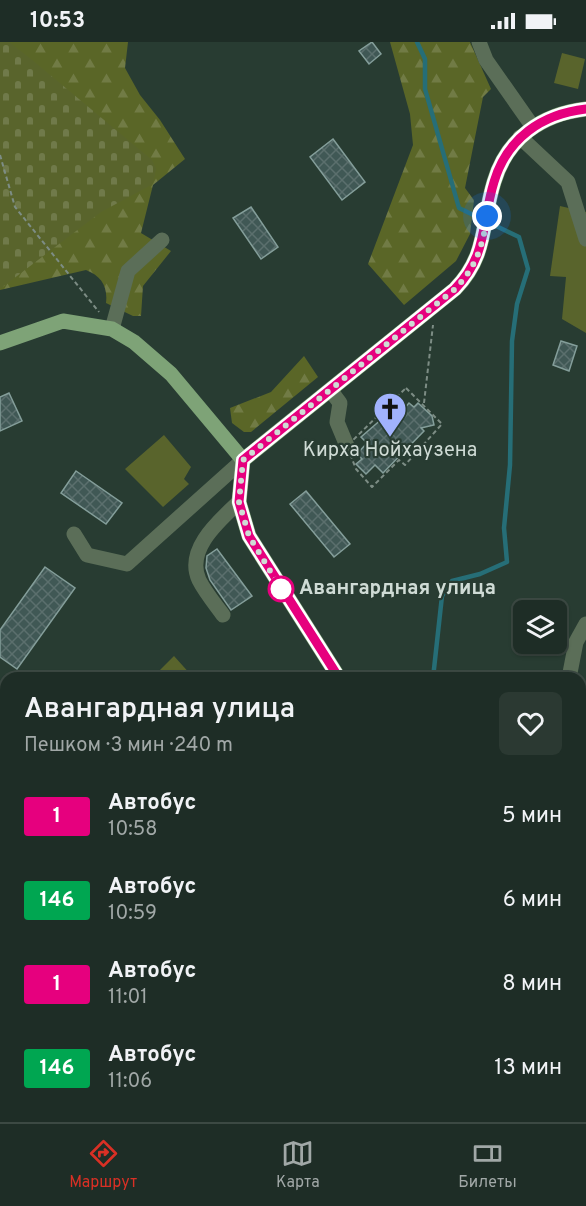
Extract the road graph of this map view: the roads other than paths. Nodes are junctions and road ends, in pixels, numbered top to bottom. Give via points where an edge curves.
1 (479, 42) edge
2 (586, 109) edge
3 (533, 127) junction
4 (520, 137) junction
5 (586, 239) edge
6 (162, 240) dead end
7 (112, 328) junction
8 (0, 343) edge
9 (331, 391) junction
10 (347, 446) road end
11 (243, 460) junction
12 (239, 502) junction
13 (74, 534) dead end
14 (223, 615) dead end
15 (586, 624) edge
16 (335, 672) edge
17 (570, 672) edge

1 - 3 street via 486,60
2 - 3 main road via 562,112
3 - 4 main road
4 - 5 street via 568,182
4 - 9 main road via 501,163 480,252 470,274
6 - 7 street via 128,271
7 - 8 main road via 63,321
7 - 11 main road via 171,374
9 - 10 street via 340,404 337,422
9 - 11 main road
11 - 12 main road
11 - 13 street via 127,564 87,555
12 - 14 street via 209,530 198,559 198,579
12 - 16 main road via 249,536
15 - 17 street via 576,642

